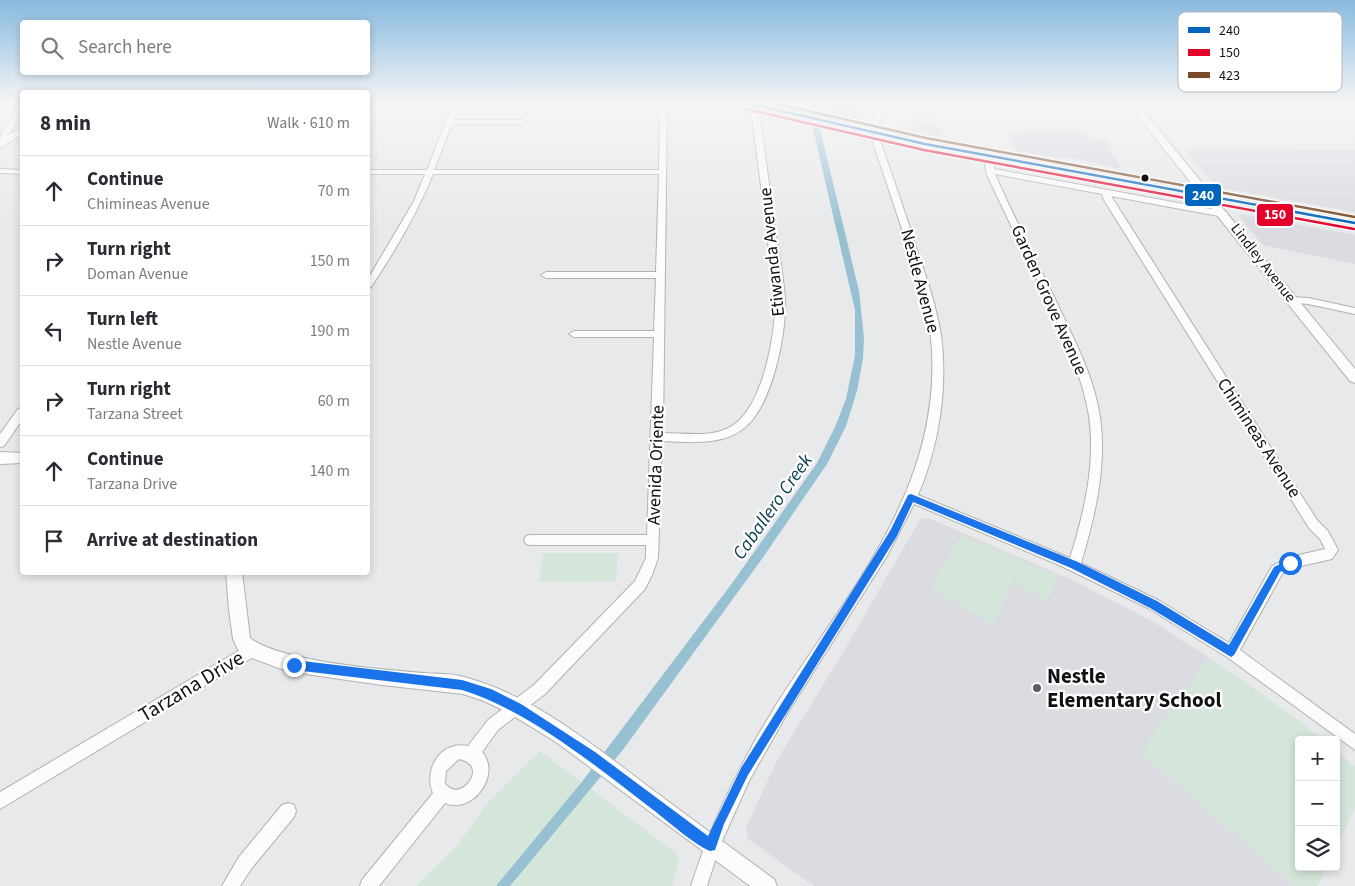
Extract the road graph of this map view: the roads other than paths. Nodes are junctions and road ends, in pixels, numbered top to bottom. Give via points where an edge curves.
1 (441, 144) edge
2 (663, 144) edge
3 (758, 144) edge
4 (879, 144) edge
5 (935, 144) edge
6 (1165, 144) edge
7 (991, 156) junction
8 (990, 170) junction
9 (0, 172) edge
10 (20, 172) edge
11 (370, 172) edge
12 (430, 172) junction
13 (662, 172) junction
14 (1106, 192) junction
15 (1207, 196) junction
16 (1224, 214) junction
17 (1355, 224) edge
18 (546, 275) dead end
19 (660, 275) junction
20 (370, 282) edge
21 (1292, 300) junction
22 (1355, 311) edge
23 (574, 334) dead end
24 (659, 334) junction
25 (1355, 378) edge
26 (20, 415) edge
27 (657, 437) junction
28 (0, 443) edge
29 (0, 458) edge
30 (20, 458) edge
31 (911, 497) junction
32 (530, 540) dead end
33 (654, 540) junction
34 (1074, 565) junction
35 (234, 575) edge
36 (250, 651) junction
37 (1231, 652) junction
38 (517, 708) junction
39 (1355, 743) edge
40 (472, 753) junction
41 (442, 794) junction
42 (0, 801) edge
43 (288, 811) dead end
44 (710, 845) junction
45 (230, 886) edge
46 (368, 886) edge
47 (699, 886) edge
48 (766, 886) edge

1 - 12 street
2 - 13 street, Avenida Oriente
3 - 27 street, Etiwanda Avenue via 780,299 780,327 771,368 755,409 741,427 713,436
4 - 31 street, Nestle Avenue via 933,316 938,351 931,435
5 - 7 main road
6 - 15 main road, Lindley Avenue
7 - 8 street, Garden Grove Avenue
7 - 15 main road
8 - 14 street
8 - 34 street, Garden Grove Avenue via 1075,351 1090,393 1096,433 1096,470 1090,512
9 - 10 street
11 - 12 street
12 - 13 street
12 - 20 street via 408,221
13 - 19 street, Avenida Oriente
14 - 16 street
14 - 37 street, Chimineas Avenue via 1108,200 1332,550 1328,555 1290,563 1277,570
15 - 16 street, Lindley Avenue
15 - 17 main road
16 - 21 street, Lindley Avenue
18 - 19 street via 577,279
19 - 24 street, Avenida Oriente
21 - 22 street
21 - 25 street, Lindley Avenue
23 - 24 street
24 - 27 street, Avenida Oriente
26 - 28 street
27 - 33 street, Avenida Oriente
29 - 30 street
31 - 34 street
31 - 44 street, Nestle Avenue via 894,534 744,772
32 - 33 street
33 - 38 street, Avenida Oriente via 652,558 640,585 540,690
34 - 37 street via 1153,604
35 - 36 street via 242,642
36 - 38 street, Tarzana Drive via 294,665 462,685
36 - 42 street, Tarzana Drive
37 - 39 street
38 - 40 street, Avenida Oriente via 494,725
38 - 44 street, Tarzana Drive via 591,756
40 - 41 street via 459,751 442,762 436,783
40 - 41 street via 482,771 476,786 471,792 456,798
41 - 46 street
43 - 45 street
44 - 47 street, Nestle Avenue
44 - 48 street, Tarzana Drive

